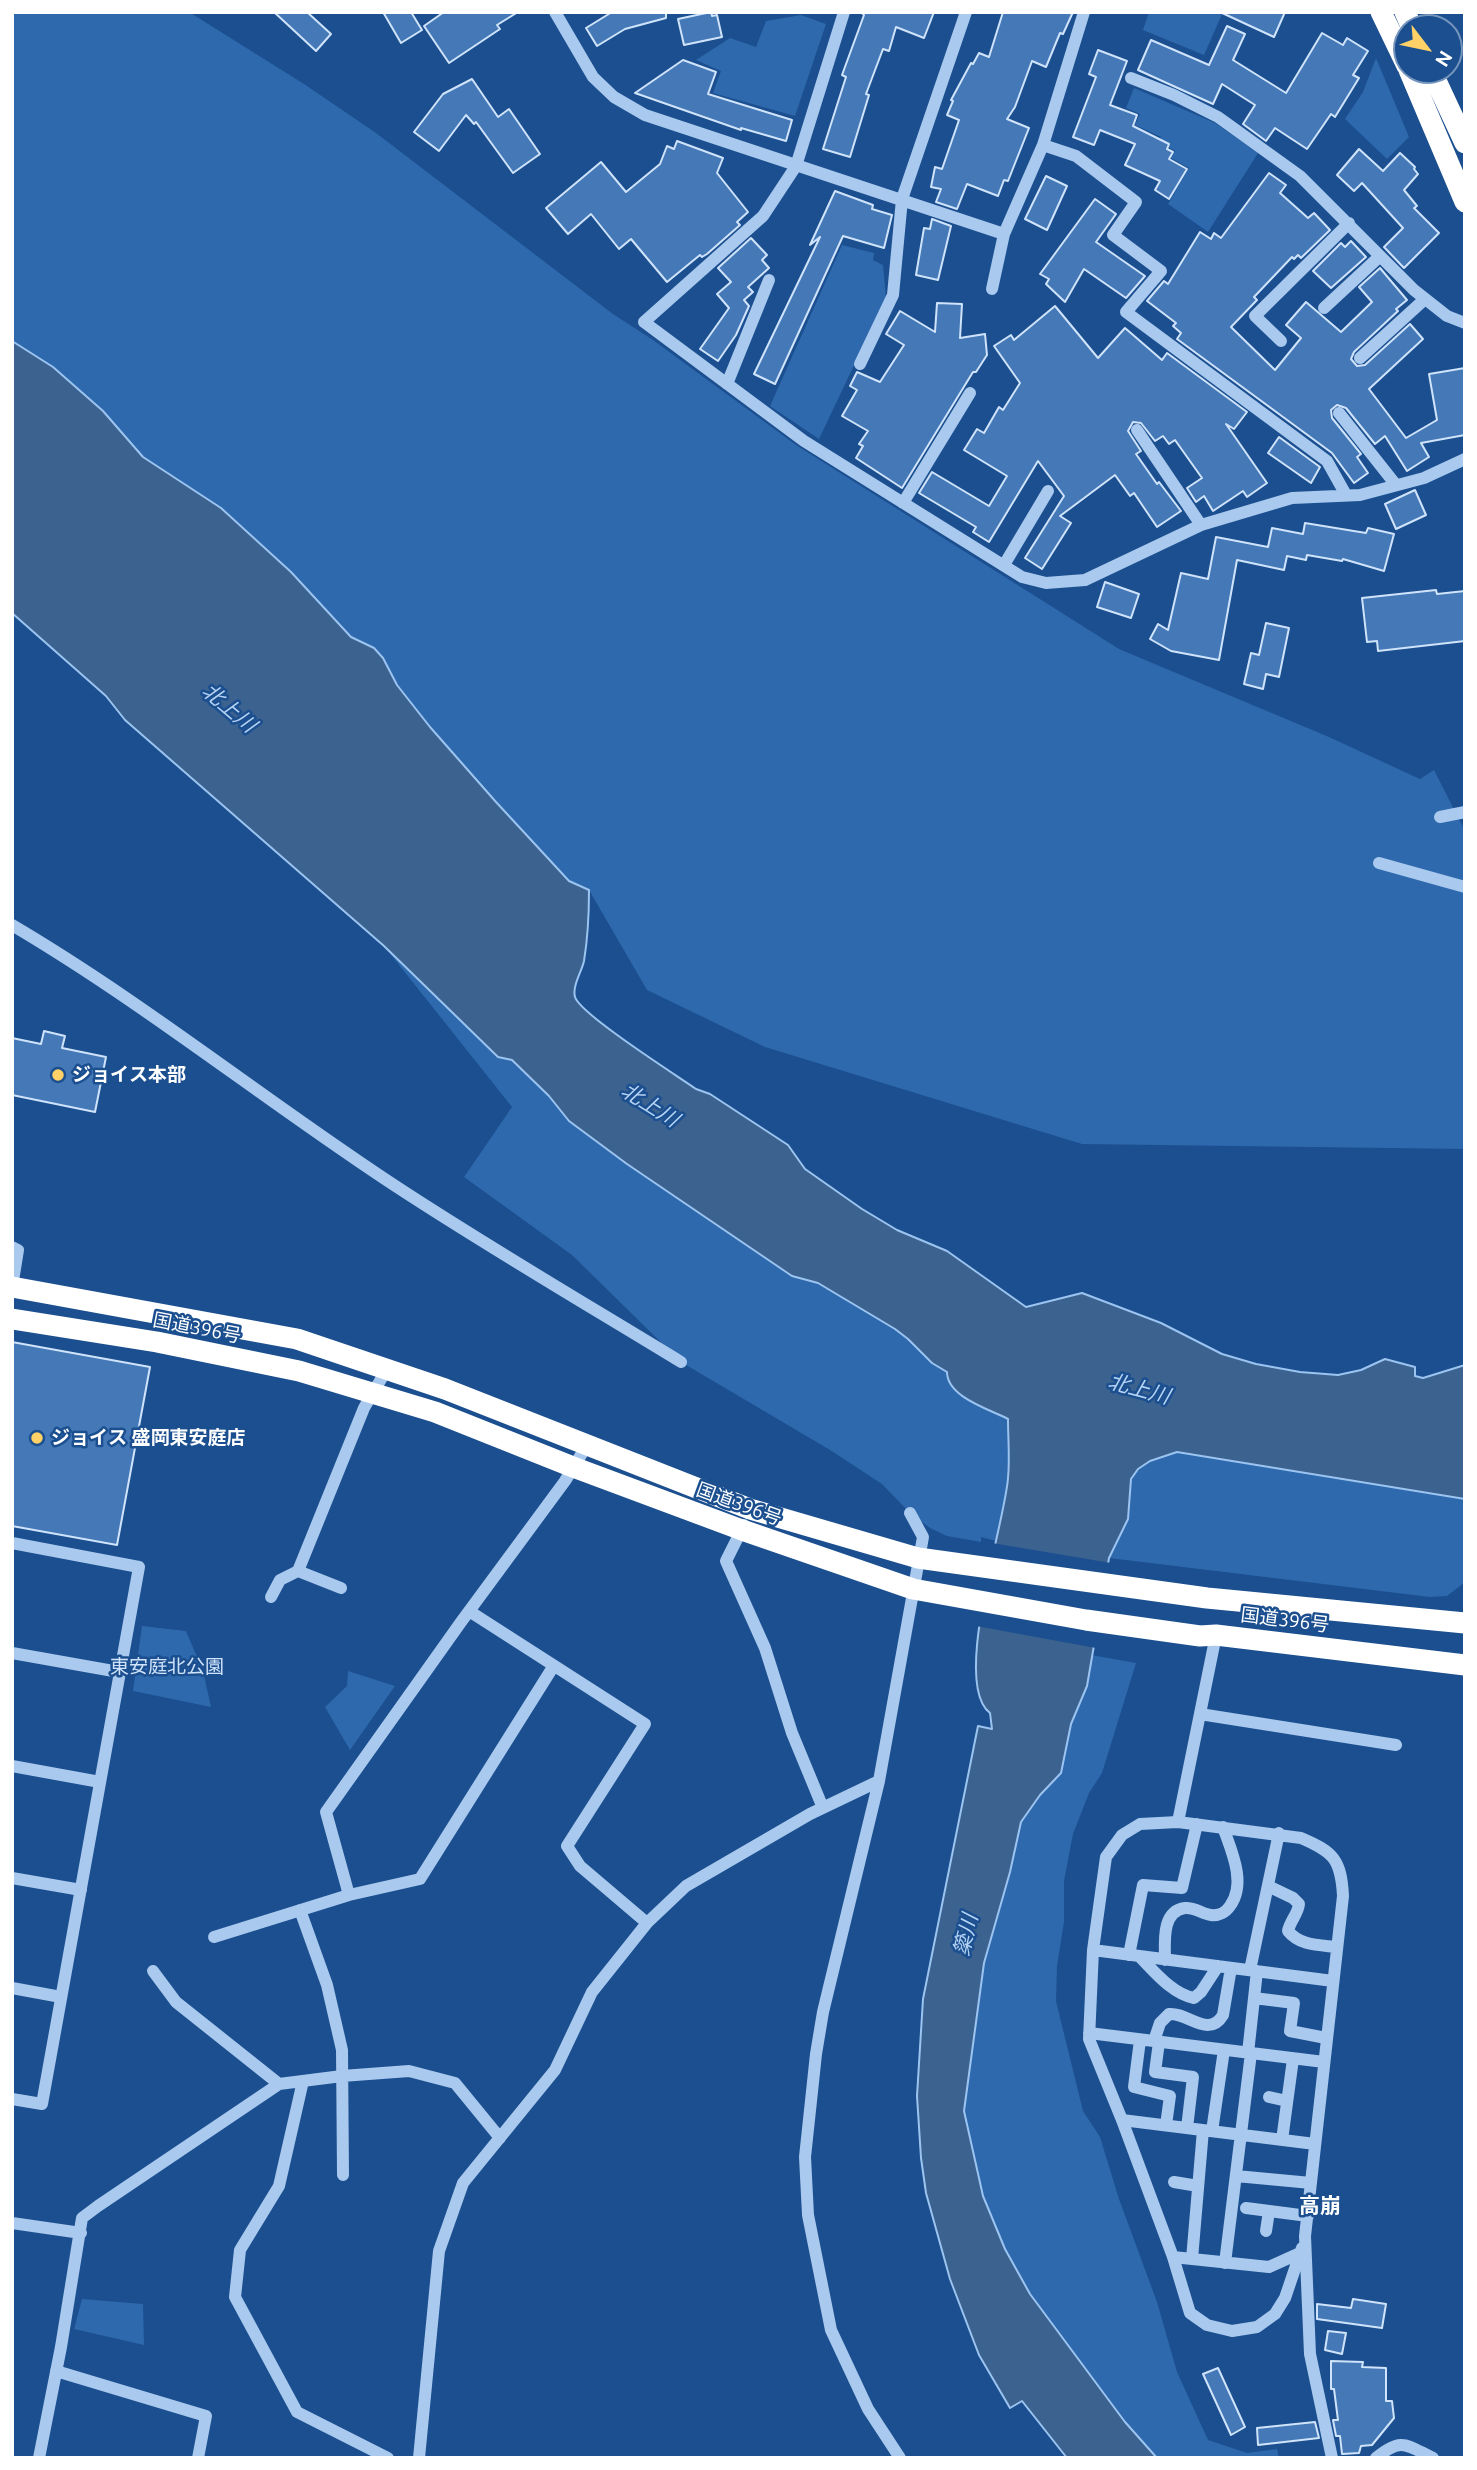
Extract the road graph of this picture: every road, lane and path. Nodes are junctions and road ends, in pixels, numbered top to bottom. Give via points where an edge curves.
1 (555, 12) edge
2 (845, 12) edge
3 (966, 12) edge
4 (1084, 12) edge
5 (1381, 12) edge
6 (1393, 37) edge
7 (1131, 78) dead end
8 (1415, 84) edge
9 (1437, 84) edge
10 (1465, 144) edge
11 (1042, 145) junction
12 (796, 166) junction
13 (902, 199) junction
14 (1465, 201) edge
15 (1349, 223) junction
16 (1004, 234) junction
17 (1379, 257) junction
18 (769, 280) dead end
19 (992, 289) dead end
20 (1425, 299) junction
21 (1324, 308) dead end
22 (1465, 323) edge
23 (1281, 341) dead end
24 (1360, 358) dead end
25 (860, 363) dead end
26 (727, 384) junction
27 (970, 393) dead end
28 (1339, 413) dead end
29 (1137, 430) dead end
30 (1465, 459) edge
31 (1396, 485) junction
32 (1048, 491) dead end
33 (1346, 495) junction
34 (903, 503) junction
35 (1201, 525) junction
36 (1003, 565) junction
37 (1465, 812) edge
38 (1440, 817) dead end
39 (1379, 863) dead end
40 (1465, 887) edge
41 (12, 925) edge
42 (12, 1247) edge
43 (12, 1287) edge
44 (12, 1319) edge
45 (681, 1362) dead end
46 (387, 1369) junction
47 (372, 1393) junction
48 (587, 1445) junction
49 (573, 1467) junction
50 (750, 1508) junction
51 (910, 1513) dead end
52 (742, 1530) junction
53 (12, 1544) edge
54 (918, 1558) junction
55 (298, 1571) junction
56 (341, 1588) dead end
57 (913, 1589) junction
58 (271, 1597) dead end
59 (469, 1611) junction
60 (1465, 1623) edge
61 (1208, 1635) junction
62 (12, 1653) edge
63 (1465, 1665) edge
64 (553, 1667) junction
65 (119, 1672) junction
66 (1200, 1714) junction
67 (1396, 1745) dead end
68 (12, 1766) edge
69 (878, 1781) junction
70 (100, 1782) junction
71 (823, 1808) junction
72 (1178, 1822) junction
73 (1196, 1824) junction
74 (1223, 1826) junction
75 (1279, 1833) junction
76 (12, 1878) edge
77 (1268, 1886) junction
78 (81, 1890) junction
79 (349, 1895) junction
80 (300, 1910) junction
81 (647, 1923) junction
82 (214, 1937) dead end
83 (1337, 1947) junction
84 (1093, 1950) junction
85 (1134, 1955) junction
86 (1165, 1959) junction
87 (1225, 1967) junction
88 (153, 1971) dead end
89 (1253, 1971) junction
90 (1333, 1981) junction
91 (12, 1988) edge
92 (61, 1997) junction
93 (1254, 1998) junction
94 (1089, 2034) junction
95 (1326, 2038) junction
96 (1140, 2040) junction
97 (1156, 2042) junction
98 (1224, 2050) junction
99 (1249, 2053) junction
100 (1293, 2059) junction
101 (1324, 2062) junction
102 (342, 2076) junction
103 (303, 2081) junction
104 (279, 2084) junction
105 (1269, 2097) dead end
106 (12, 2099) edge
107 (1287, 2101) junction
108 (1122, 2120) junction
109 (1166, 2125) junction
110 (1186, 2128) junction
111 (1208, 2131) junction
112 (1242, 2135) junction
113 (500, 2138) junction
114 (1282, 2140) junction
115 (1315, 2144) junction
116 (343, 2175) dead end
117 (1236, 2176) junction
118 (1174, 2182) dead end
119 (1311, 2183) junction
120 (1198, 2186) junction
121 (1246, 2208) dead end
122 (1269, 2211) junction
123 (1308, 2216) junction
124 (12, 2223) edge
125 (1266, 2231) dead end
126 (81, 2233) junction
127 (1305, 2236) junction
128 (1300, 2253) junction
129 (1173, 2257) junction
130 (1192, 2259) junction
131 (1225, 2263) junction
132 (56, 2371) junction
133 (38, 2458) edge
134 (198, 2458) edge
135 (388, 2458) edge
136 (419, 2458) edge
137 (900, 2458) edge
138 (1332, 2458) edge
139 (1376, 2458) edge
140 (1433, 2458) edge

1 - 12 street via 593,77 614,97 645,115
2 - 12 street
3 - 13 street
4 - 11 street
5 - 6 highway
7 - 15 street via 1218,117 1300,176
8 - 14 highway
9 - 10 highway
11 - 16 street
11 - 33 street via 1076,156 1136,202 1113,235 1161,271 1126,312 1327,461
12 - 13 street
12 - 26 street via 763,216 644,322
13 - 16 street
13 - 25 street via 893,295
15 - 17 street
15 - 23 street via 1255,316
16 - 19 street
17 - 20 street
17 - 21 street
18 - 26 street
20 - 22 street
20 - 24 street
26 - 34 street via 804,441
27 - 34 street
28 - 31 street
29 - 35 street
30 - 31 street
31 - 33 street
32 - 36 street
33 - 35 street via 1292,498
34 - 36 street
35 - 36 street via 1085,580 1046,583 1022,577
37 - 38 street
39 - 40 street
41 - 45 street via 153,1016 397,1186
42 - 43 street via 18,1250
43 - 46 highway, 国道396号 via 297,1339
44 - 47 highway, 国道396号 via 299,1371
46 - 47 street
46 - 48 highway, 国道396号
47 - 49 highway, 国道396号 via 435,1412
47 - 55 street
48 - 49 street
48 - 50 highway, 国道396号
49 - 52 highway, 国道396号
49 - 59 street
50 - 52 street
50 - 54 highway, 国道396号
51 - 54 street via 923,1537
52 - 57 highway, 国道396号
52 - 71 street via 726,1561 765,1648 792,1733
53 - 65 street via 139,1567
54 - 57 street
54 - 60 highway, 国道396号 via 1207,1598
55 - 56 street
55 - 58 street via 281,1580
57 - 61 highway, 国道396号 via 1086,1620
57 - 69 street
59 - 64 street
59 - 79 street via 326,1812
61 - 63 highway, 国道396号
61 - 66 street
62 - 65 street
64 - 79 street via 420,1879
64 - 81 street via 645,1724 567,1846 580,1866
65 - 70 street
66 - 67 street
66 - 72 street
68 - 70 street
69 - 71 street
69 - 137 street via 823,2012 805,2157 808,2215 831,2330 868,2409
70 - 78 street
71 - 81 street via 686,1886
72 - 73 street
72 - 84 street via 1140,1824 1122,1836 1106,1857
73 - 74 street
73 - 85 street via 1182,1888 1143,1885
74 - 75 street
74 - 86 street via 1238,1880 1233,1902 1221,1914 1186,1908 1175,1912 1165,1931
75 - 77 street
75 - 83 street via 1315,1844 1330,1854 1341,1870
76 - 78 street
77 - 83 street via 1299,1904 1289,1925 1293,1938
77 - 89 street
78 - 92 street
79 - 80 street
80 - 82 street
80 - 102 street via 327,1985 342,2050
81 - 113 street via 593,1992 555,2070
83 - 90 street
84 - 85 street
84 - 94 street
85 - 86 street
85 - 87 street via 1181,1994 1194,1998
86 - 87 street
87 - 89 street
87 - 97 street via 1220,2020 1199,2024 1169,2014 1160,2023
88 - 104 street via 176,2002
89 - 90 street
89 - 93 street
90 - 95 street
91 - 92 street
92 - 106 street via 42,2104
93 - 95 street via 1294,2003 1290,2031
93 - 99 street
94 - 96 street
94 - 108 street
95 - 101 street
96 - 97 street
96 - 109 street via 1133,2087 1170,2096
97 - 98 street
97 - 110 street via 1155,2072 1193,2077
98 - 99 street
98 - 111 street
99 - 100 street
99 - 112 street
100 - 101 street
100 - 107 street
101 - 115 street
102 - 103 street
102 - 113 street via 409,2071 455,2082
102 - 116 street
103 - 104 street
103 - 135 street via 279,2186 240,2249 235,2297 297,2412
104 - 126 street via 82,2218
105 - 107 street
107 - 114 street
108 - 109 street
108 - 129 street
109 - 110 street
110 - 111 street
111 - 112 street
111 - 120 street
112 - 114 street
112 - 117 street
113 - 136 street via 463,2183 439,2251
114 - 115 street
115 - 119 street
117 - 119 street
117 - 131 street
118 - 120 street
119 - 123 street
120 - 130 street
121 - 122 street
122 - 123 street
122 - 125 street
123 - 127 street
124 - 126 street
126 - 132 street
127 - 128 street
127 - 138 street via 1310,2354
128 - 129 street via 1275,2314 1257,2327 1232,2331 1207,2325 1190,2313
128 - 131 street via 1269,2267
129 - 130 street
130 - 131 street
132 - 133 street
132 - 134 street via 206,2416
139 - 140 street via 1402,2444

